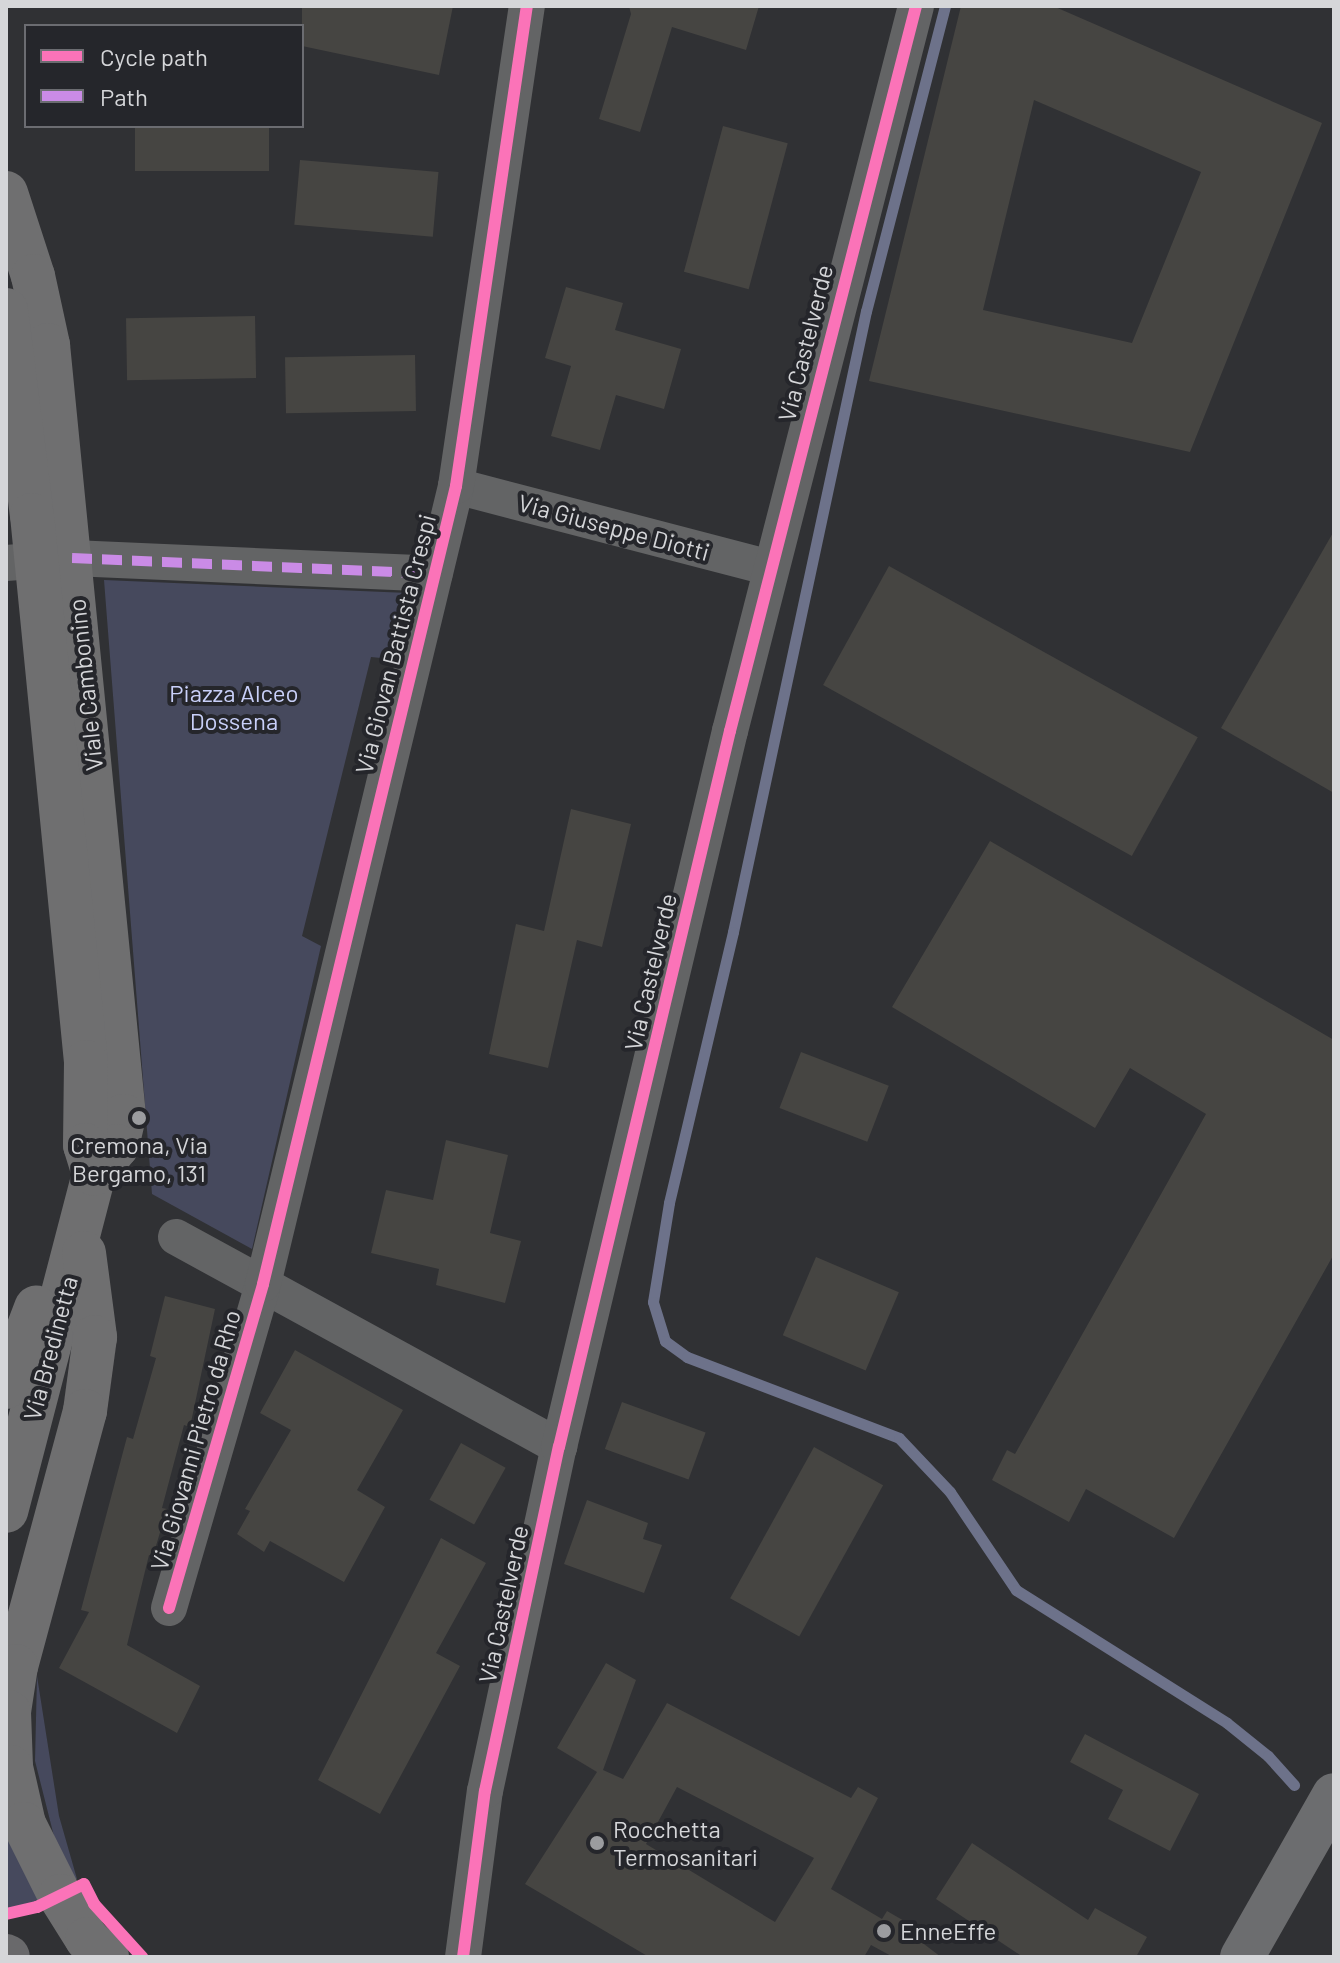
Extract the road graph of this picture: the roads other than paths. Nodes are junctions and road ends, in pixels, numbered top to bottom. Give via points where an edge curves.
1 (527, 6) edge
2 (916, 6) edge
3 (6, 193) edge
4 (6, 310) edge
5 (456, 486) junction
6 (38, 561) edge
7 (771, 568) junction
8 (435, 574) junction
9 (82, 1230) junction
10 (176, 1237) dead end
11 (263, 1284) junction
12 (6, 1387) edge
13 (559, 1447) junction
14 (6, 1511) edge
15 (169, 1608) dead end
16 (1334, 1795) edge
17 (107, 1957) edge
18 (463, 1957) edge
19 (1242, 1957) edge

1 - 5 street, Via Giovan Battista Crespi
2 - 7 street, Via Castelverde
3 - 6 street, Viale Cambonino via 48,345
4 - 6 street, Viale Cambonino
5 - 7 street, Via Giuseppe Diotti
5 - 8 street, Via Giovan Battista Crespi
6 - 8 street
6 - 9 street, Viale Cambonino via 124,1116 117,1146 94,1174
7 - 13 street, Via Castelverde
8 - 11 street, Via Giovan Battista Crespi
9 - 12 street via 32,1315
9 - 14 street, Via Bredinetta
9 - 17 street via 95,1337 87,1396 16,1666 9,1726 11,1767 24,1824 60,1896 87,1939
10 - 11 street, Via Giovanni Pietro da Rho
11 - 13 street, Via Giovanni Pietro da Rho
11 - 15 street, Via Giovanni Pietro da Rho
13 - 18 street, Via Castelverde via 485,1791
16 - 19 main road

